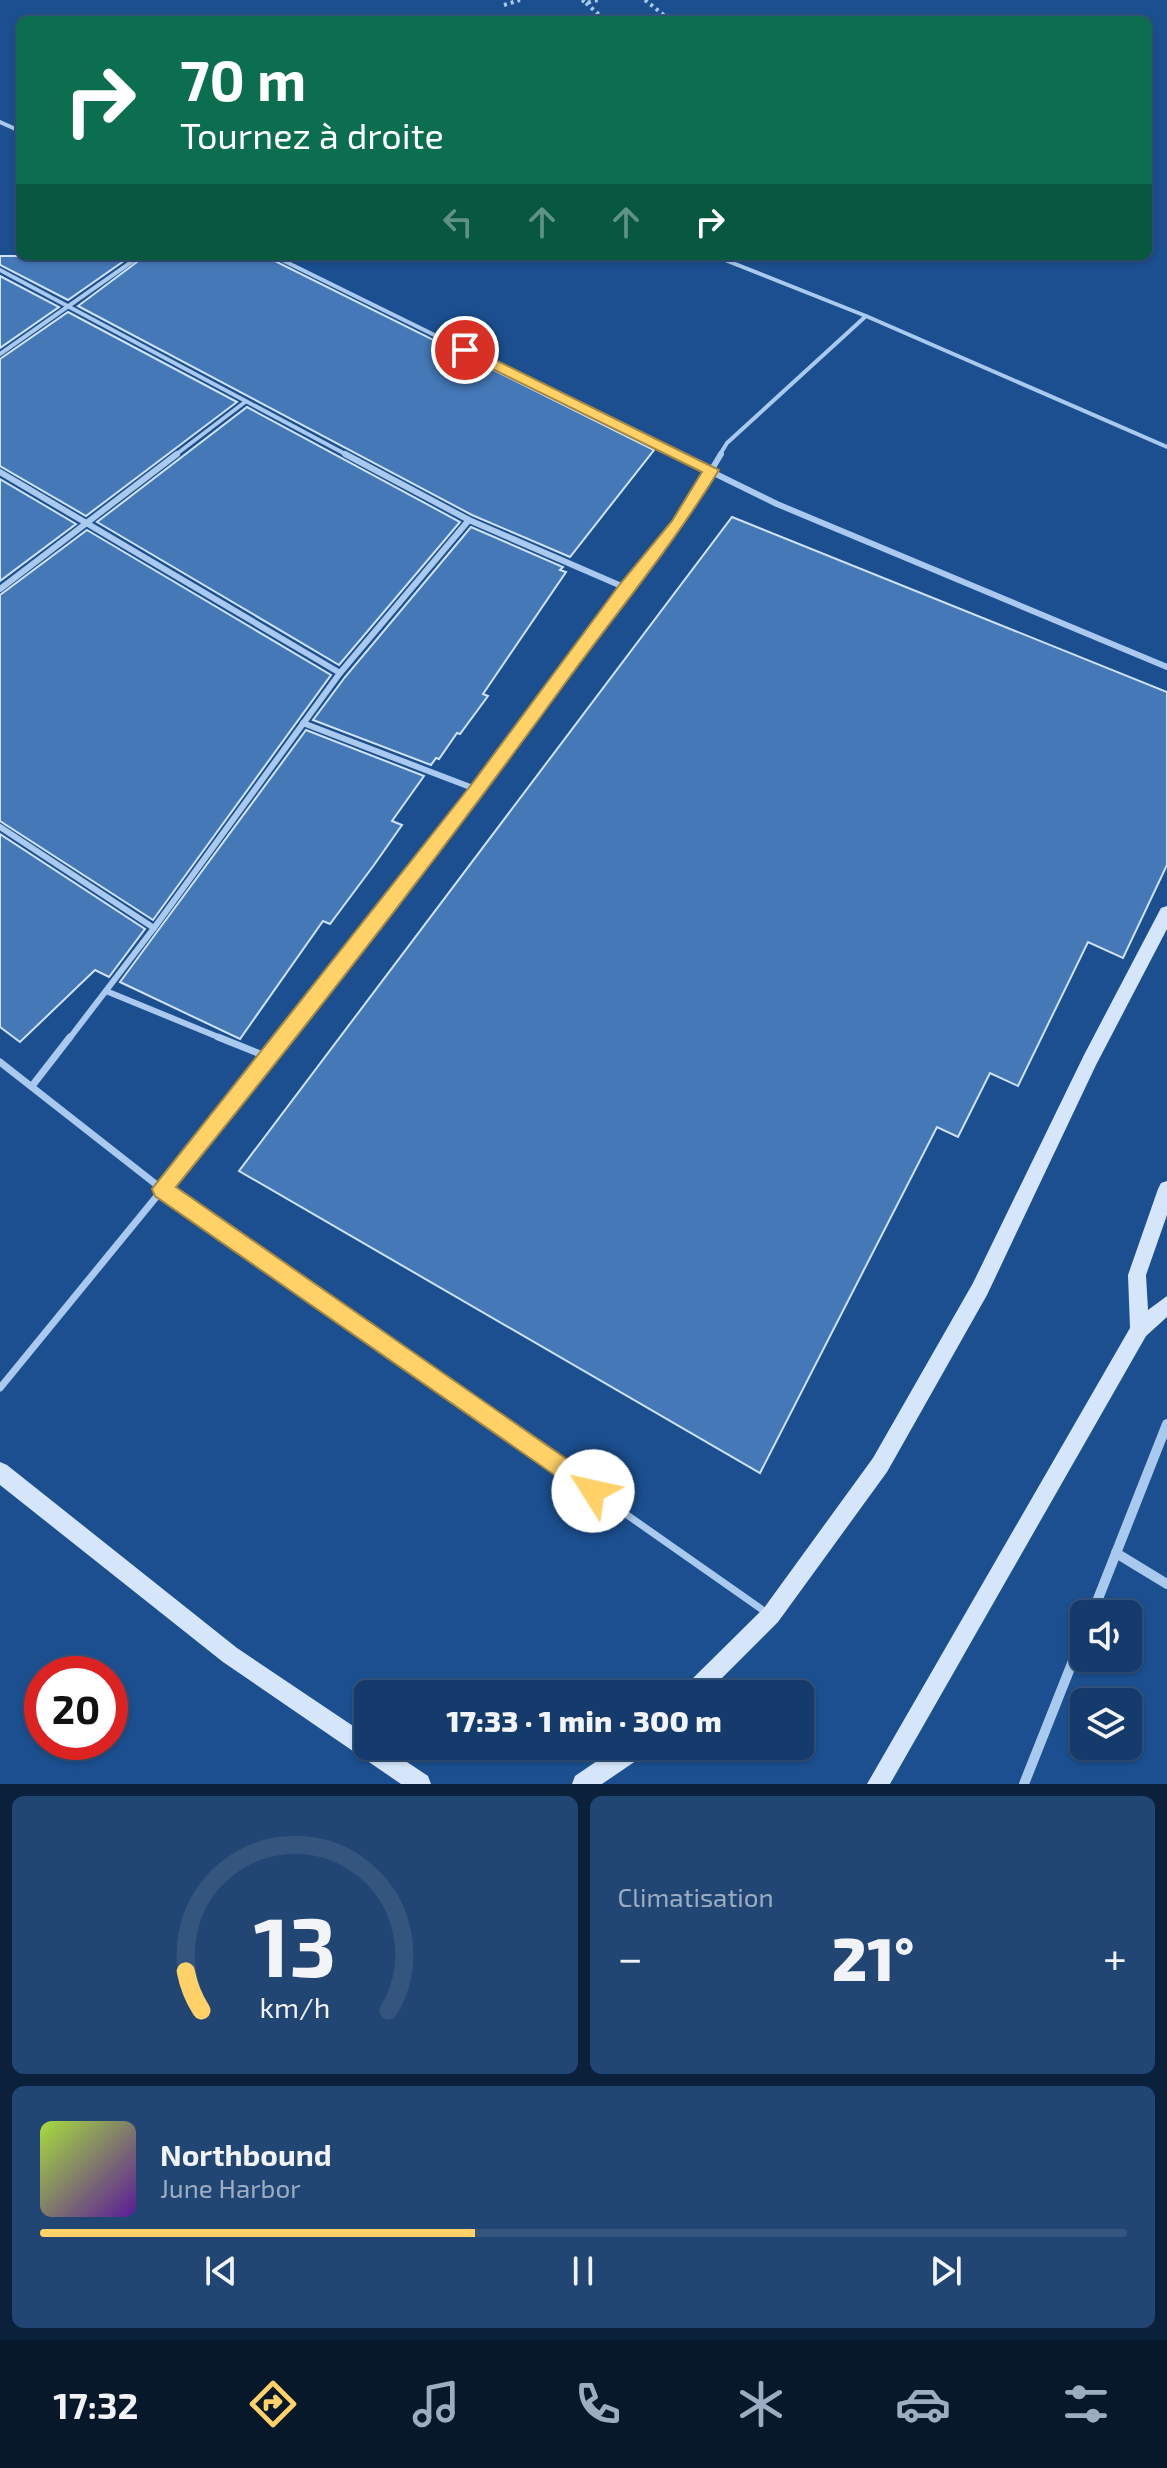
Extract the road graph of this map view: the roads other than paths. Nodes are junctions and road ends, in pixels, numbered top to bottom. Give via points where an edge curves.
1 (134, 260) edge
2 (282, 260) edge
3 (725, 260) edge
4 (0, 270) edge
5 (69, 307) junction
6 (866, 316) junction
7 (0, 354) edge
8 (245, 402) junction
9 (1167, 447) edge
10 (711, 470) junction
11 (0, 472) edge
12 (469, 520) junction
13 (85, 522) junction
14 (626, 588) junction
15 (0, 589) edge
16 (1167, 667) edge
17 (340, 673) junction
18 (303, 723) junction
19 (478, 790) junction
20 (0, 827) edge
21 (1167, 913) edge
22 (154, 928) junction
23 (106, 991) junction
24 (270, 1058) junction
25 (0, 1062) edge
26 (32, 1086) junction
27 (162, 1189) junction
28 (1167, 1189) edge
29 (1167, 1305) edge
30 (1139, 1330) junction
31 (0, 1388) edge
32 (1167, 1424) edge
33 (0, 1472) edge
34 (1116, 1553) junction
35 (1167, 1584) edge
36 (1098, 1600) edge
37 (771, 1615) junction
38 (1070, 1669) edge
39 (705, 1680) edge
40 (618, 1760) edge
41 (1025, 1783) edge
42 (420, 1784) edge
43 (583, 1784) edge
44 (878, 1784) edge

1 - 5 lane
2 - 10 lane
3 - 6 lane
4 - 5 lane
5 - 7 lane
5 - 8 lane
6 - 9 lane
6 - 10 lane via 738,432
8 - 12 lane
8 - 13 lane
10 - 14 lane via 674,530
10 - 16 lane via 777,504
11 - 13 lane
12 - 14 lane
12 - 17 lane
13 - 15 lane
13 - 17 lane
14 - 19 lane
17 - 18 lane
18 - 19 lane
18 - 22 lane
19 - 24 lane
20 - 22 lane
21 - 37 street via 980,1289 880,1465
22 - 23 lane
23 - 24 lane
23 - 26 lane
24 - 27 lane
25 - 26 lane
26 - 27 lane
27 - 31 lane
27 - 37 lane
28 - 30 street via 1137,1275
29 - 30 street
30 - 44 street
32 - 34 street
33 - 42 street via 230,1655
34 - 35 street
34 - 36 street
37 - 39 street
38 - 41 street
40 - 43 street

